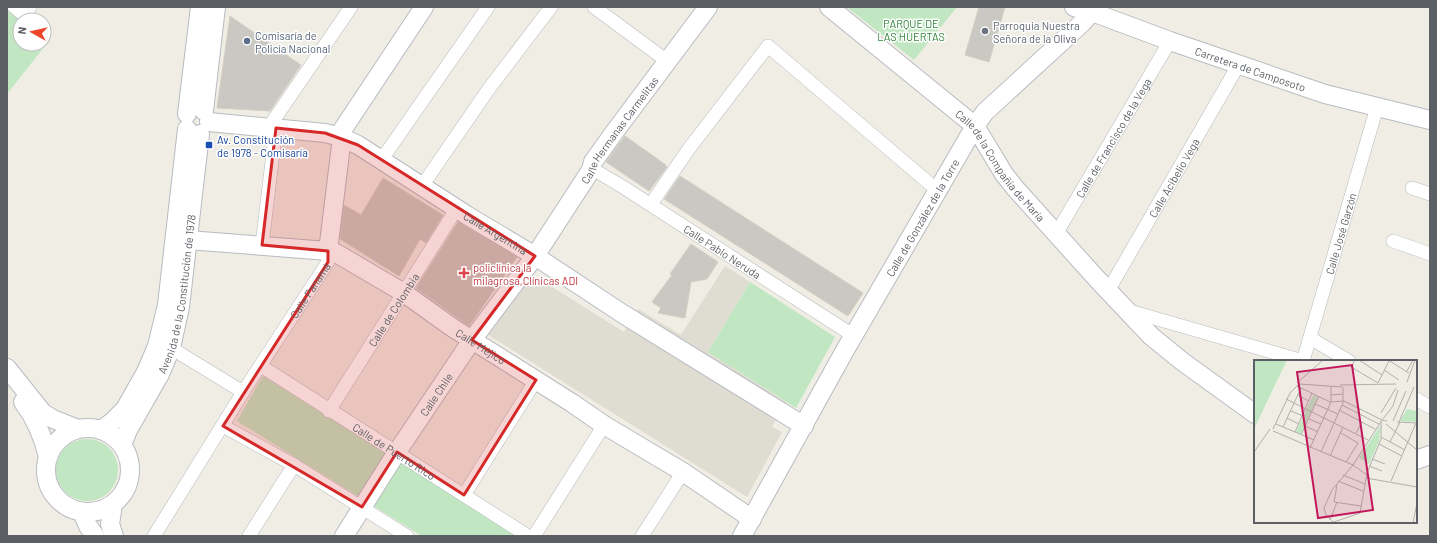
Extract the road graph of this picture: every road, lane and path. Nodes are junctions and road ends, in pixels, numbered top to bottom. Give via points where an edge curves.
1 (200, 7) edge
2 (216, 7) edge
3 (350, 7) edge
4 (424, 7) edge
5 (488, 7) edge
6 (551, 7) edge
7 (594, 7) edge
8 (708, 7) edge
9 (829, 7) edge
10 (1074, 7) edge
11 (1092, 12) junction
12 (1115, 14) edge
13 (1170, 41) junction
14 (667, 61) junction
15 (1238, 64) junction
16 (1377, 107) junction
17 (1430, 120) edge
18 (197, 122) junction
19 (975, 126) junction
20 (272, 127) junction
21 (341, 137) junction
22 (382, 159) junction
23 (591, 170) junction
24 (422, 186) junction
25 (1412, 188) dead end
26 (937, 190) junction
27 (1430, 194) edge
28 (651, 204) junction
29 (457, 208) junction
30 (1056, 234) junction
31 (188, 240) junction
32 (1393, 242) dead end
33 (262, 245) junction
34 (328, 251) junction
35 (1430, 254) edge
36 (535, 256) junction
37 (1108, 291) junction
38 (404, 293) junction
39 (1124, 310) junction
40 (1164, 321) junction
41 (854, 336) junction
42 (1310, 338) junction
43 (472, 340) junction
44 (1156, 340) junction
45 (171, 348) junction
46 (1299, 360) edge
47 (1302, 360) edge
48 (1347, 360) edge
49 (261, 366) junction
50 (7, 368) edge
51 (536, 380) junction
52 (7, 383) edge
53 (243, 392) junction
54 (1417, 400) edge
55 (1430, 407) edge
56 (329, 411) junction
57 (1254, 413) edge
58 (604, 425) junction
59 (223, 426) junction
60 (804, 426) junction
61 (78, 429) junction
62 (102, 430) junction
63 (122, 445) junction
64 (397, 452) junction
65 (1430, 454) edge
66 (48, 457) junction
67 (1417, 460) edge
68 (294, 465) junction
69 (683, 472) junction
70 (464, 494) junction
71 (113, 504) junction
72 (362, 507) junction
73 (82, 512) junction
74 (752, 519) junction
75 (159, 534) edge
76 (95, 536) edge
77 (114, 536) edge
78 (249, 536) edge
79 (344, 536) edge
80 (407, 536) edge
81 (528, 536) edge
82 (534, 536) edge
83 (642, 536) edge
84 (742, 536) edge

1 - 18 street, Avenida de la Constitución de 1978
2 - 18 street, Avenida de la Constitución de 1978
3 - 20 street
4 - 21 street, Calle Panamá via 342,129
5 - 22 street
6 - 24 street via 488,90
7 - 14 street
8 - 14 street, Calle Hermanas Carmelitas
9 - 19 street, Calle de la Compañía de María
10 - 11 street, Carretera de Camposoto
11 - 12 street, Carretera de Camposoto
11 - 19 street, Calle de González de la Torre via 985,112
12 - 13 street, Carretera de Camposoto
13 - 15 street, Carretera de Camposoto
13 - 30 street, Calle de Francisco de la Vega
14 - 23 street, Calle Hermanas Carmelitas via 593,162
15 - 16 street, Carretera de Camposoto via 1325,94
15 - 37 street, Calle Acibelio Vega
16 - 17 street, Carretera de Camposoto
16 - 42 street, Calle José Garzón
18 - 20 street, Calle Argentina
18 - 31 street, Avenida de la Constitución de 1978
18 - 62 street, Avenida de la Constitución de 1978 via 167,305 157,346 126,409
19 - 26 street, Calle de González de la Torre
19 - 30 street, Calle de la Compañía de María via 1009,182
20 - 21 street, Calle Argentina
20 - 33 street
21 - 22 street, Calle Argentina
21 - 34 street, Calle Panamá
22 - 24 street, Calle Argentina
23 - 28 street, Calle Pablo Neruda
23 - 36 street, Calle Hermanas Carmelitas
24 - 29 street, Calle Argentina
25 - 27 street
26 - 28 street via 768,46 688,150
26 - 41 street, Calle de González de la Torre
28 - 41 street, Calle Pablo Neruda
29 - 36 street, Calle Argentina
29 - 38 street, Calle de Colombia
30 - 37 street, Calle de la Compañía de María
31 - 33 street, Calle Méjico
31 - 45 street, Avenida de la Constitución de 1978 via 180,307
32 - 35 street
33 - 34 street, Calle Méjico
34 - 38 street, Calle Méjico via 336,253
34 - 49 street, Calle Panamá via 328,262
36 - 43 street, Calle Chile
36 - 60 street, Calle Argentina via 623,314
37 - 39 street, Calle de la Compañía de María
38 - 43 street, Calle Méjico
38 - 56 street, Calle de Colombia
39 - 40 street
39 - 44 street, Calle de la Compañía de María
40 - 44 street via 1157,331
40 - 46 street
41 - 60 street, Calle de González de la Torre
42 - 47 street, Calle José Garzón
42 - 48 street
43 - 51 street, Calle Méjico
43 - 64 street, Calle Chile
44 - 57 street, Calle de la Compañía de María
45 - 53 street
45 - 63 street, Avenida de la Constitución de 1978
49 - 53 street, Calle Panamá
49 - 56 street, Calle de Puerto Rico
50 - 61 street via 43,413
51 - 58 street, Calle Méjico
51 - 70 street
52 - 66 street via 29,410 43,436
53 - 59 street, Calle Panamá
54 - 55 street
56 - 64 street, Calle de Puerto Rico
58 - 69 street, Calle Méjico
58 - 82 street
59 - 68 street
59 - 75 street, Calle Panamá
60 - 74 street, Calle de González de la Torre
61 - 62 street
61 - 66 street via 69,432 58,441
62 - 63 street
63 - 71 street via 129,460 130,476 124,492
64 - 70 street, Calle de Puerto Rico
64 - 72 street, Calle Chile
65 - 67 street
66 - 73 street via 47,480 54,496 66,506
68 - 72 street
68 - 78 street
69 - 74 street, Calle Méjico
69 - 83 street
70 - 81 street, Calle de Puerto Rico
71 - 73 street via 98,511
71 - 77 street via 110,524
72 - 79 street, Calle Chile
72 - 80 street
73 - 76 street
74 - 84 street, Calle de González de la Torre

